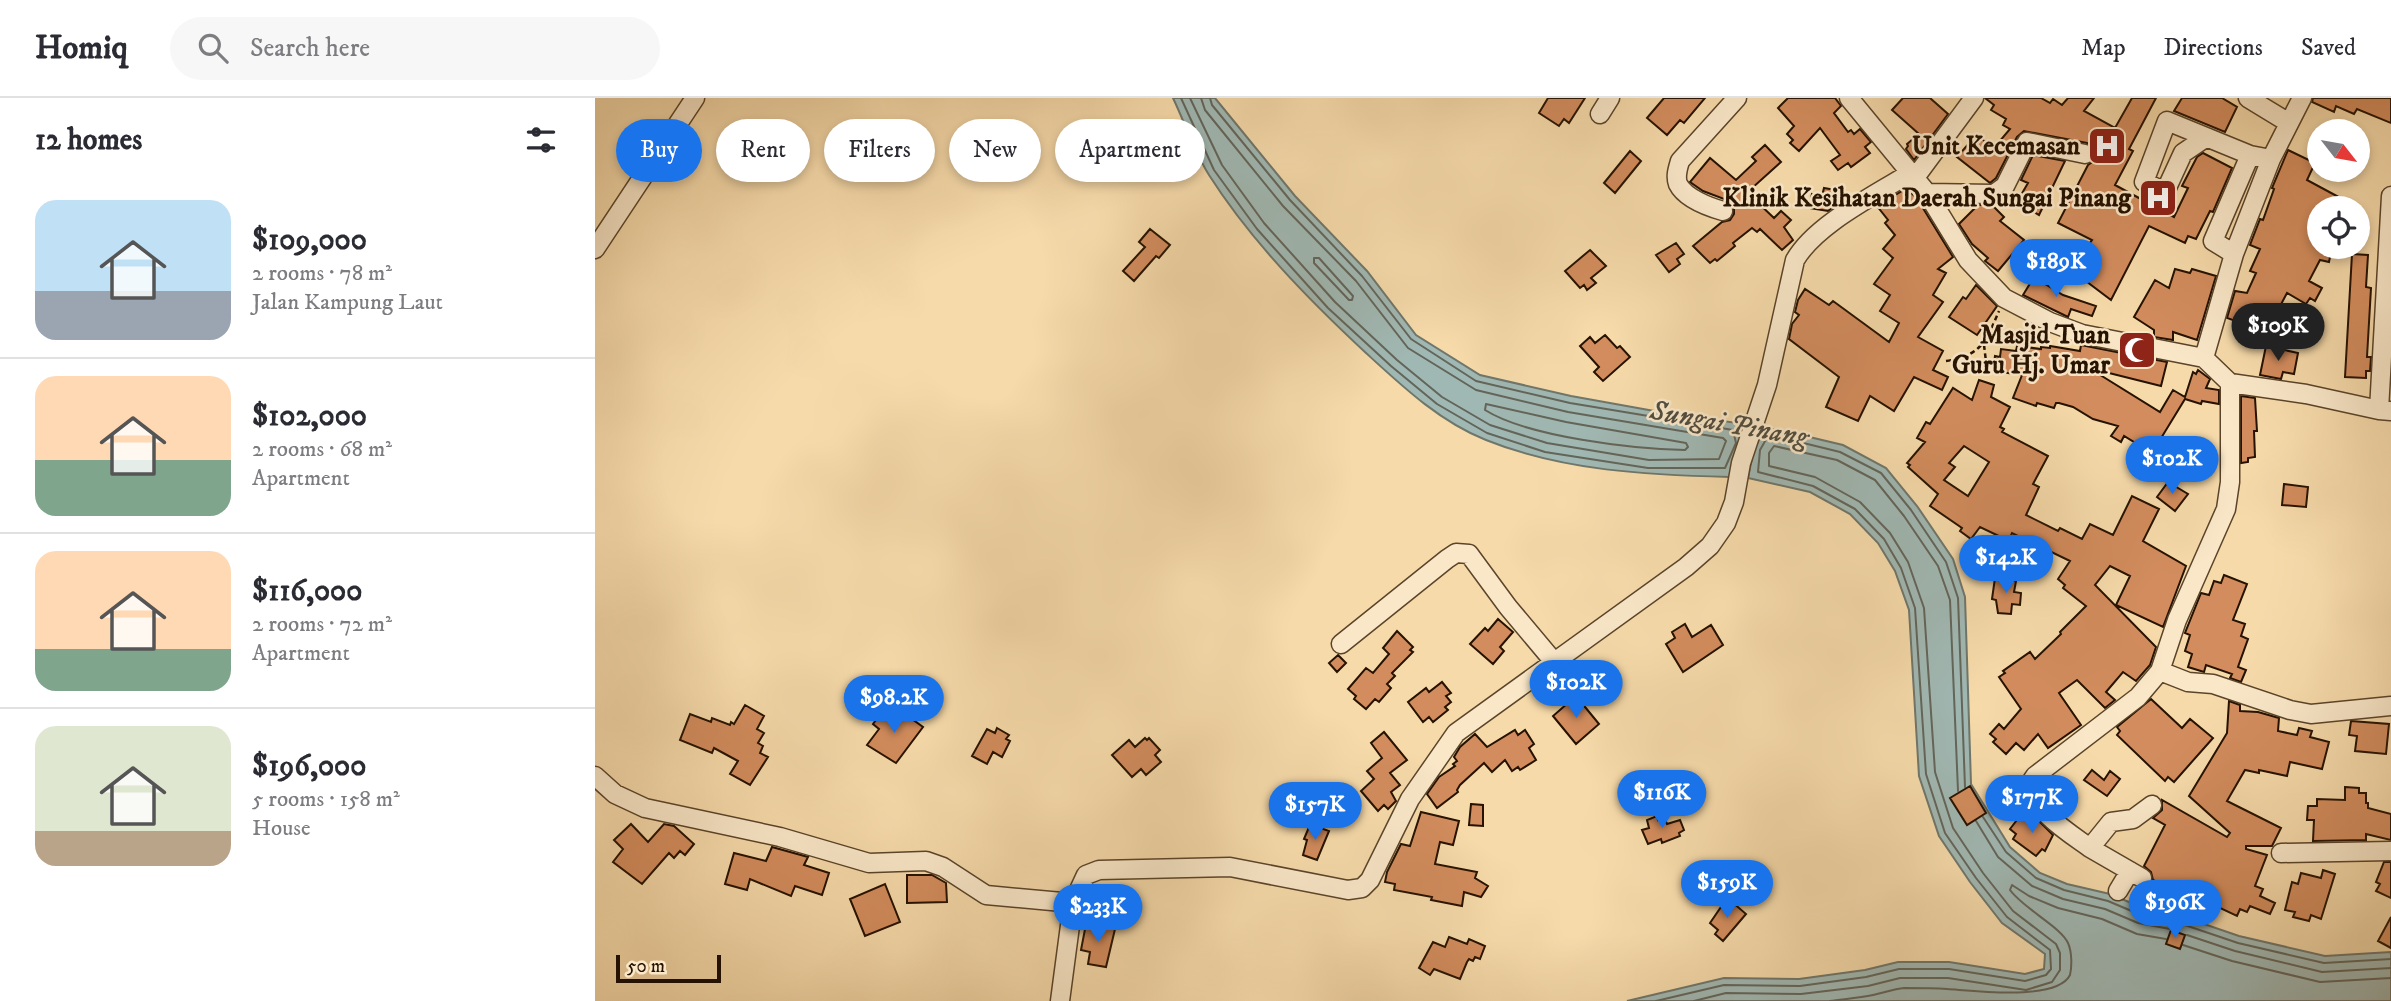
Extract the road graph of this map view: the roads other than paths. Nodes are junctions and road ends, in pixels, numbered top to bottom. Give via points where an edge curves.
1 (695, 98) edge
2 (1610, 98) edge
3 (1737, 98) edge
4 (1849, 98) edge
5 (1974, 98) edge
6 (2248, 98) edge
7 (2302, 98) edge
8 (1600, 114) dead end
9 (2289, 123) junction
10 (2205, 138) dead end
11 (2085, 154) dead end
12 (2250, 155) junction
13 (2271, 159) junction
14 (1917, 182) junction
15 (2391, 196) edge
16 (1723, 211) dead end
17 (595, 249) edge
18 (2234, 254) junction
19 (2389, 267) edge
20 (2204, 358) junction
21 (2230, 383) junction
22 (2385, 410) edge
23 (1341, 644) dead end
24 (1555, 663) junction
25 (2160, 671) junction
26 (2391, 706) edge
27 (595, 776) edge
28 (2152, 805) dead end
29 (2090, 848) junction
30 (2391, 850) edge
31 (2281, 853) dead end
32 (2118, 891) dead end
33 (1073, 903) junction
34 (1060, 1001) edge

1 - 17 street
2 - 8 street
3 - 16 street via 1680,161 1676,174 1679,186 1695,199
4 - 14 street
5 - 14 street
6 - 9 street
7 - 9 street
9 - 13 street
10 - 12 street
11 - 14 street via 2027,142 2005,186 1994,194
12 - 13 street
12 - 18 street via 2213,241
13 - 18 street
14 - 20 street via 1968,260 2004,298 2082,334
14 - 24 street via 1816,233 1795,260 1734,502 1710,546
15 - 19 street
18 - 20 street
19 - 22 street
20 - 21 street
21 - 22 street
21 - 25 street via 2226,509 2176,620
23 - 24 street via 1447,559 1456,553 1469,554
24 - 33 street via 1456,733 1410,799 1362,888 1348,890 1230,867 1099,870 1086,875
25 - 26 street via 2311,714
25 - 29 street via 2138,697 2029,785 2032,797 2061,827
27 - 33 street via 615,794 645,808 780,837 869,863 926,861 986,895
28 - 29 street via 2133,819 2111,822
29 - 32 street via 2136,874
30 - 31 street
33 - 34 street

